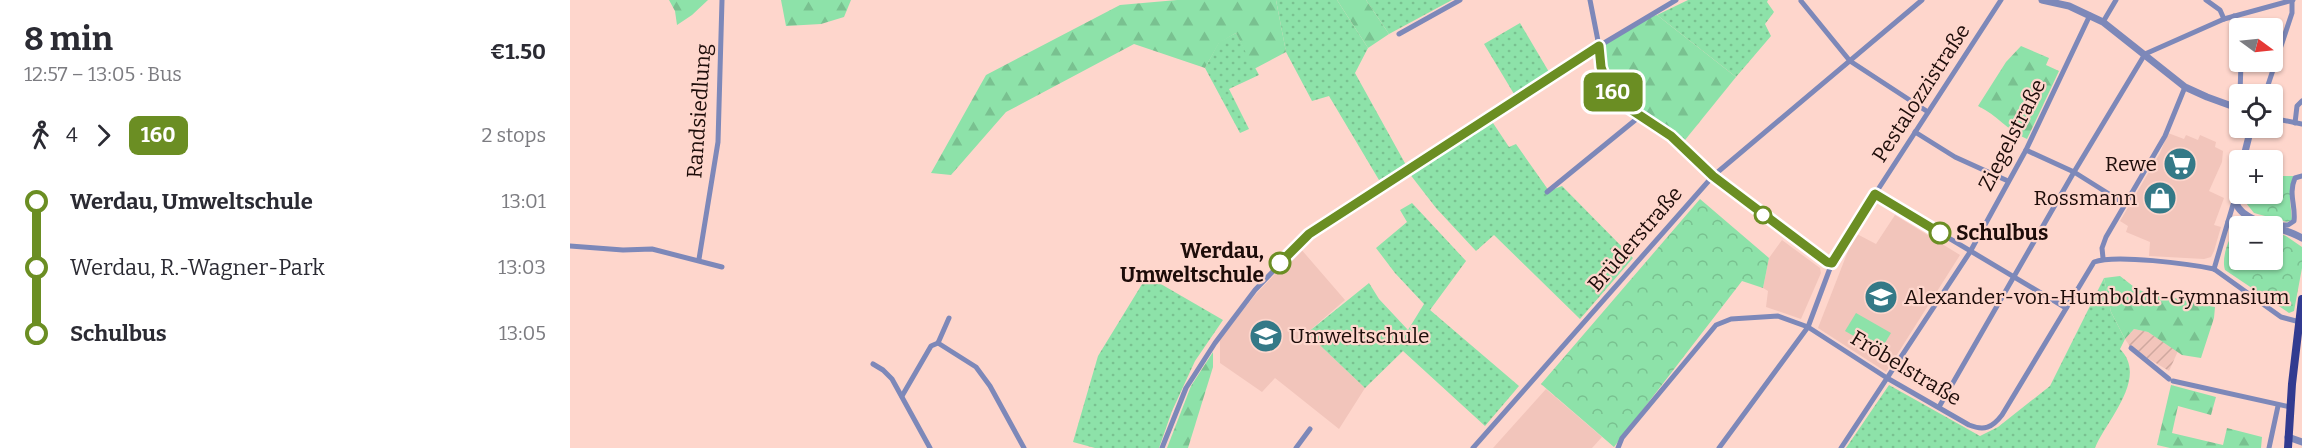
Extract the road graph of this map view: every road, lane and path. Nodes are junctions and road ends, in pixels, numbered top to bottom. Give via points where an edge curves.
1 (722, 0) edge
2 (1460, 0) edge
3 (1590, 0) edge
4 (1676, 0) edge
5 (1922, 0) edge
6 (2001, 0) edge
7 (2042, 0) edge
8 (2116, 0) edge
9 (2206, 0) edge
10 (2293, 0) edge
11 (1801, 1) edge
12 (2090, 15) junction
13 (2234, 16) joint
14 (2223, 19) junction
15 (2103, 22) junction
16 (1399, 34) dead end
17 (1599, 46) junction
18 (2145, 54) junction
19 (1850, 61) junction
20 (2268, 84) edge
21 (2185, 87) junction
22 (2302, 101) edge
23 (2229, 105) edge
24 (1928, 112) junction
25 (1639, 117) junction
26 (2283, 120) edge
27 (2295, 123) junction
28 (2302, 124) edge
29 (1916, 132) junction
30 (2025, 150) junction
31 (2074, 172) junction
32 (1713, 176) junction
33 (2302, 176) edge
34 (2008, 181) junction
35 (1547, 192) dead end
36 (1875, 194) junction
37 (2126, 204) junction
38 (2233, 204) edge
39 (2237, 204) edge
40 (2248, 216) edge
41 (2228, 222) joint
42 (2283, 224) edge
43 (2283, 230) edge
44 (2302, 238) edge
45 (570, 246) edge
46 (1970, 252) junction
47 (2103, 258) junction
48 (699, 260) junction
49 (1832, 263) junction
50 (722, 267) dead end
51 (2214, 269) junction
52 (2015, 278) junction
53 (2302, 299) edge
54 (2066, 308) junction
55 (949, 318) dead end
56 (2300, 322) junction
57 (1808, 327) junction
58 (938, 343) junction
59 (2131, 348) dead end
60 (2298, 357) edge
61 (873, 364) dead end
62 (1887, 378) junction
63 (902, 396) junction
64 (2278, 406) junction
65 (1939, 408) junction
66 (2290, 408) junction
67 (1310, 429) dead end
68 (2288, 437) junction
69 (2302, 442) edge
70 (930, 448) edge
71 (1024, 448) edge
72 (1162, 448) edge
73 (1296, 448) edge
74 (1473, 448) edge
75 (1618, 448) edge
76 (1719, 448) edge
77 (1841, 448) edge
78 (2269, 448) edge
79 (2288, 448) edge

1 - 48 street, Randsiedlung via 718,142
2 - 16 street
3 - 17 street
4 - 17 street
5 - 19 street, Brüderstraße
6 - 24 street, Pestalozzistraße
7 - 12 street
8 - 15 street
9 - 14 street via 2220,10
10 - 13 street
10 - 20 street
11 - 19 street
12 - 15 street
12 - 30 street, Ziegelstraße
13 - 14 street
14 - 18 street
15 - 18 street
17 - 25 street via 1606,81
17 - 72 street via 1309,234 1254,290 1215,343 1186,388
18 - 21 street
18 - 31 street
19 - 24 street
19 - 32 street, Brüderstraße
21 - 23 street
21 - 37 street via 2165,136
22 - 27 street via 2297,106
24 - 29 street, Pestalozzistraße
25 - 32 street via 1671,136
25 - 35 street
26 - 27 street
27 - 28 street
29 - 34 street via 1955,157
29 - 36 street, Pestalozzistraße
30 - 31 street
30 - 34 street, Ziegelstraße
31 - 37 street
31 - 52 street
32 - 49 street
32 - 74 street, Brüderstraße
33 - 42 street via 2293,182 2294,221
34 - 46 street, Ziegelstraße
36 - 46 street
36 - 49 street, Pestalozzistraße
37 - 47 street via 2106,237
38 - 41 street
39 - 40 street
41 - 51 street
43 - 44 street
45 - 48 street via 651,249
46 - 52 street
46 - 62 street, Ziegelstraße
47 - 51 street
47 - 54 street via 2090,266
48 - 50 street
49 - 57 street, Pestalozzistraße
51 - 56 street via 2281,316
52 - 54 street
52 - 65 street
53 - 56 main road
54 - 65 street, Fröbelstraße via 2002,416 1989,428 1969,425
55 - 58 street
56 - 60 main road
57 - 62 street, Fröbelstraße
57 - 75 street, Fröbelstraße via 1778,316 1731,318 1716,325 1622,438
57 - 76 street, Pestalozzistraße
58 - 63 street via 931,346
58 - 71 street via 976,366
59 - 64 street via 2171,380
60 - 66 main road
61 - 63 street via 892,379
62 - 65 street, Fröbelstraße
62 - 77 street, Ziegelstraße
63 - 70 street
64 - 66 street
64 - 78 street
66 - 68 main road
67 - 73 street
68 - 69 street
68 - 79 main road

